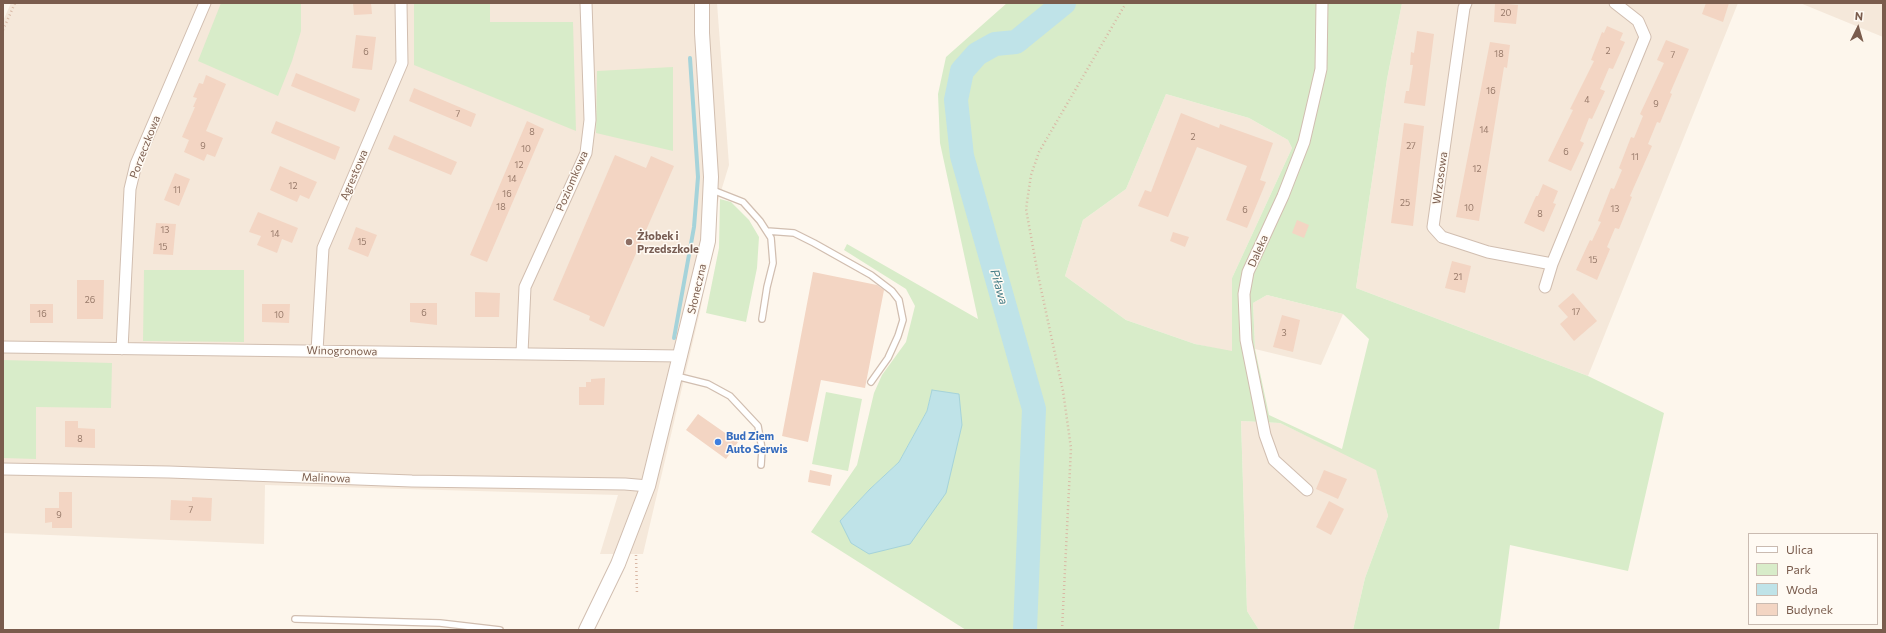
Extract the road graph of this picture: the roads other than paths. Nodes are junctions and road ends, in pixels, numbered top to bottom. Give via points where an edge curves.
1 (205, 3) edge
2 (401, 3) edge
3 (586, 3) edge
4 (702, 3) edge
5 (1322, 3) edge
6 (1466, 3) edge
7 (1615, 3) edge
8 (710, 188) junction
9 (766, 231) junction
10 (1552, 264) junction
11 (1545, 287) dead end
12 (762, 319) dead end
13 (3, 347) edge
14 (122, 349) junction
15 (317, 351) junction
16 (522, 353) junction
17 (681, 356) junction
18 (676, 376) junction
19 (871, 382) dead end
20 (761, 465) dead end
21 (3, 469) edge
22 (648, 486) junction
23 (1307, 490) dead end
24 (296, 619) dead end
25 (500, 630) edge
26 (586, 630) edge

1 - 14 street, Porzeczkowa via 136,164 130,189
2 - 15 street, Agrestowa via 402,63 323,248
3 - 16 street, Poziomkowa via 590,120 586,153 525,287
4 - 8 street, Słoneczna
5 - 23 street, Daleka via 1321,69 1304,142 1283,196 1248,272 1244,294 1246,340 1265,435 1274,460
6 - 10 street, Wrzosowa via 1433,227 1442,237 1480,249
7 - 10 street via 1638,22 1645,37
8 - 9 lane via 743,202
8 - 17 street, Słoneczna via 708,241
9 - 12 lane via 771,238 773,263 766,287
9 - 19 lane via 794,233 814,243 871,275 892,291 899,300 903,320 898,336 888,358
10 - 11 street
13 - 14 street, Winogronowa
14 - 15 street, Winogronowa
15 - 16 street, Winogronowa
16 - 17 street, Winogronowa
17 - 18 street, Słoneczna
18 - 20 lane via 708,384 730,396 758,426 762,449
18 - 22 street, Słoneczna
21 - 22 street, Malinowa
22 - 26 street, Słoneczna via 618,564
24 - 25 lane via 440,623

